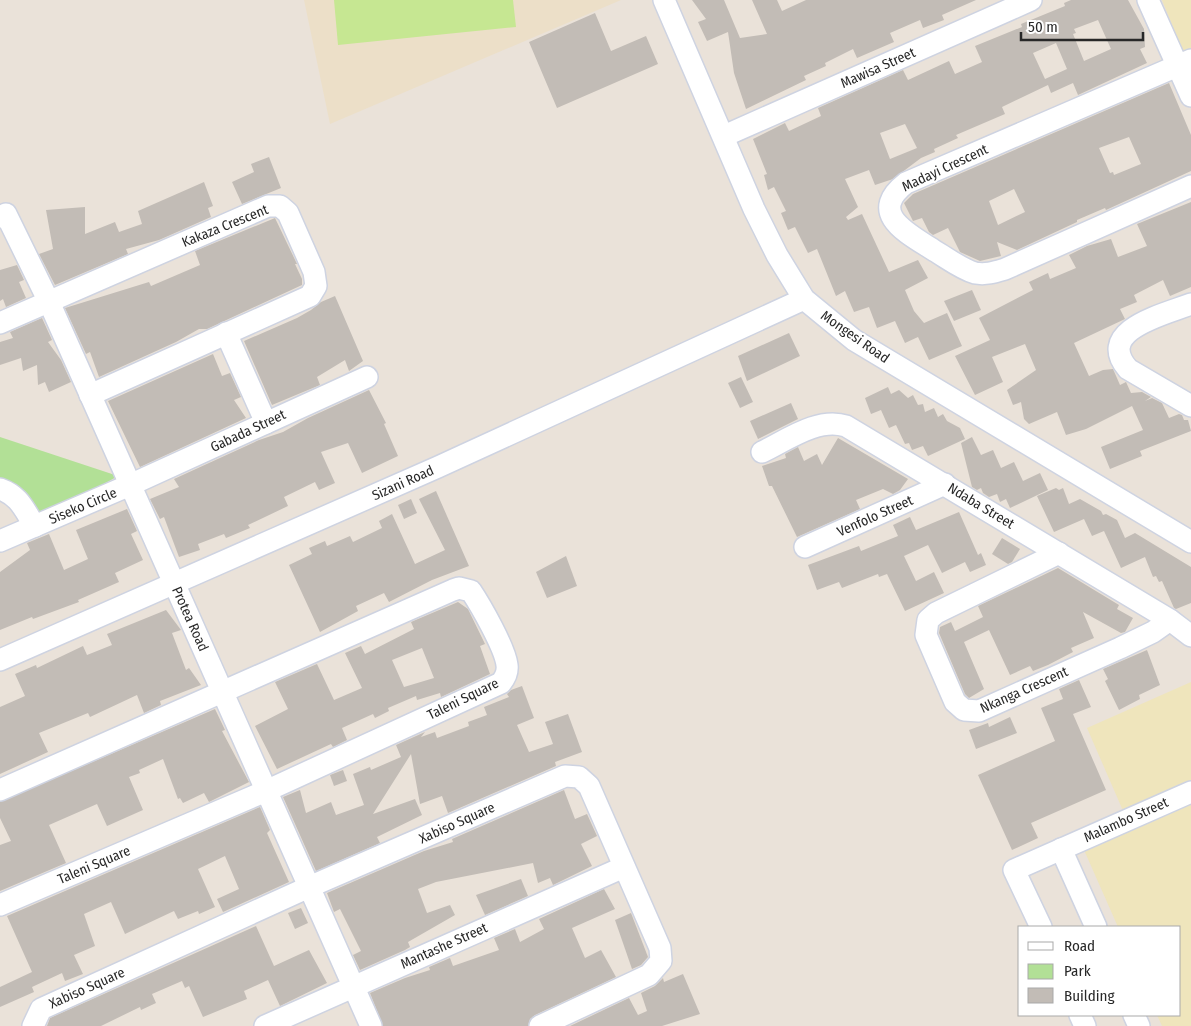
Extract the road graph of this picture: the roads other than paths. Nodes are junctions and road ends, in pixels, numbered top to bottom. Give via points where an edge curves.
1 (664, 0) edge
2 (1032, 0) edge
3 (1148, 0) edge
4 (1184, 63) edge
5 (1191, 96) edge
6 (724, 136) junction
7 (1191, 186) edge
8 (3, 215) edge
9 (804, 299) junction
10 (49, 302) junction
11 (1191, 304) edge
12 (0, 324) edge
13 (226, 333) junction
14 (366, 377) dead end
15 (90, 395) junction
16 (1191, 406) edge
17 (266, 423) junction
18 (762, 452) dead end
19 (946, 484) junction
20 (130, 485) junction
21 (0, 489) edge
22 (35, 526) junction
23 (0, 542) edge
24 (1191, 542) edge
25 (804, 547) dead end
26 (1059, 553) junction
27 (174, 584) junction
28 (1170, 620) junction
29 (1191, 636) edge
30 (0, 660) edge
31 (222, 691) junction
32 (0, 790) edge
33 (266, 791) junction
34 (1191, 792) edge
35 (1061, 849) junction
36 (624, 868) junction
37 (310, 887) junction
38 (0, 905) edge
39 (1041, 926) edge
40 (1096, 926) edge
41 (353, 986) junction
42 (33, 1026) edge
43 (265, 1026) edge
44 (371, 1026) edge
45 (540, 1026) edge

1 - 6 street, Mongesi Road
2 - 6 street, Mawisa Street
3 - 4 street
4 - 5 street
4 - 7 street, Madayi Crescent via 906,183 895,192 890,201 890,211 894,222 905,232 959,265 975,273 988,274
6 - 9 street, Mongesi Road via 754,209
8 - 10 street, Protea Road
9 - 24 street, Mongesi Road via 854,340
9 - 27 street, Sizani Road
10 - 12 street
10 - 13 street, Kakaza Crescent via 268,206 280,206 288,213 314,272 316,286 310,296
10 - 15 street, Protea Road
11 - 16 street via 1130,328 1120,342 1119,350 1128,369
13 - 15 street, Kakaza Crescent
13 - 17 street
14 - 17 street, Gabada Street
15 - 20 street, Protea Road
17 - 20 street, Gabada Street
18 - 19 street, Ndaba Street via 820,425 837,423
19 - 25 street, Venfolo Street
19 - 26 street, Ndaba Street
20 - 22 street, Siseko Circle
20 - 27 street, Protea Road
21 - 22 street, Siseko Circle via 20,501
22 - 23 street, Siseko Circle
26 - 28 street, Ndaba Street
26 - 28 street, Nkanga Crescent via 936,612 928,620 926,635 956,702 964,710 979,711 1120,648
27 - 30 street, Sizani Road
27 - 31 street, Protea Road
28 - 29 street, Ndaba Street
31 - 32 street, Taleni Square
31 - 33 street, Protea Road
31 - 33 street, Taleni Square via 459,588 471,591 481,605 506,660 507,672 501,683
33 - 37 street, Protea Road
33 - 38 street, Taleni Square
34 - 35 street, Malambo Street
35 - 39 street, Malambo Street via 1014,870
35 - 40 street
36 - 37 street, Xabiso Square via 589,786 579,777 565,776
36 - 41 street, Mantashe Street
36 - 45 street, Xabiso Square via 660,948 661,960 649,975
37 - 41 street, Protea Road
37 - 42 street, Xabiso Square via 41,1009
41 - 43 street, Mantashe Street
41 - 44 street, Protea Road

